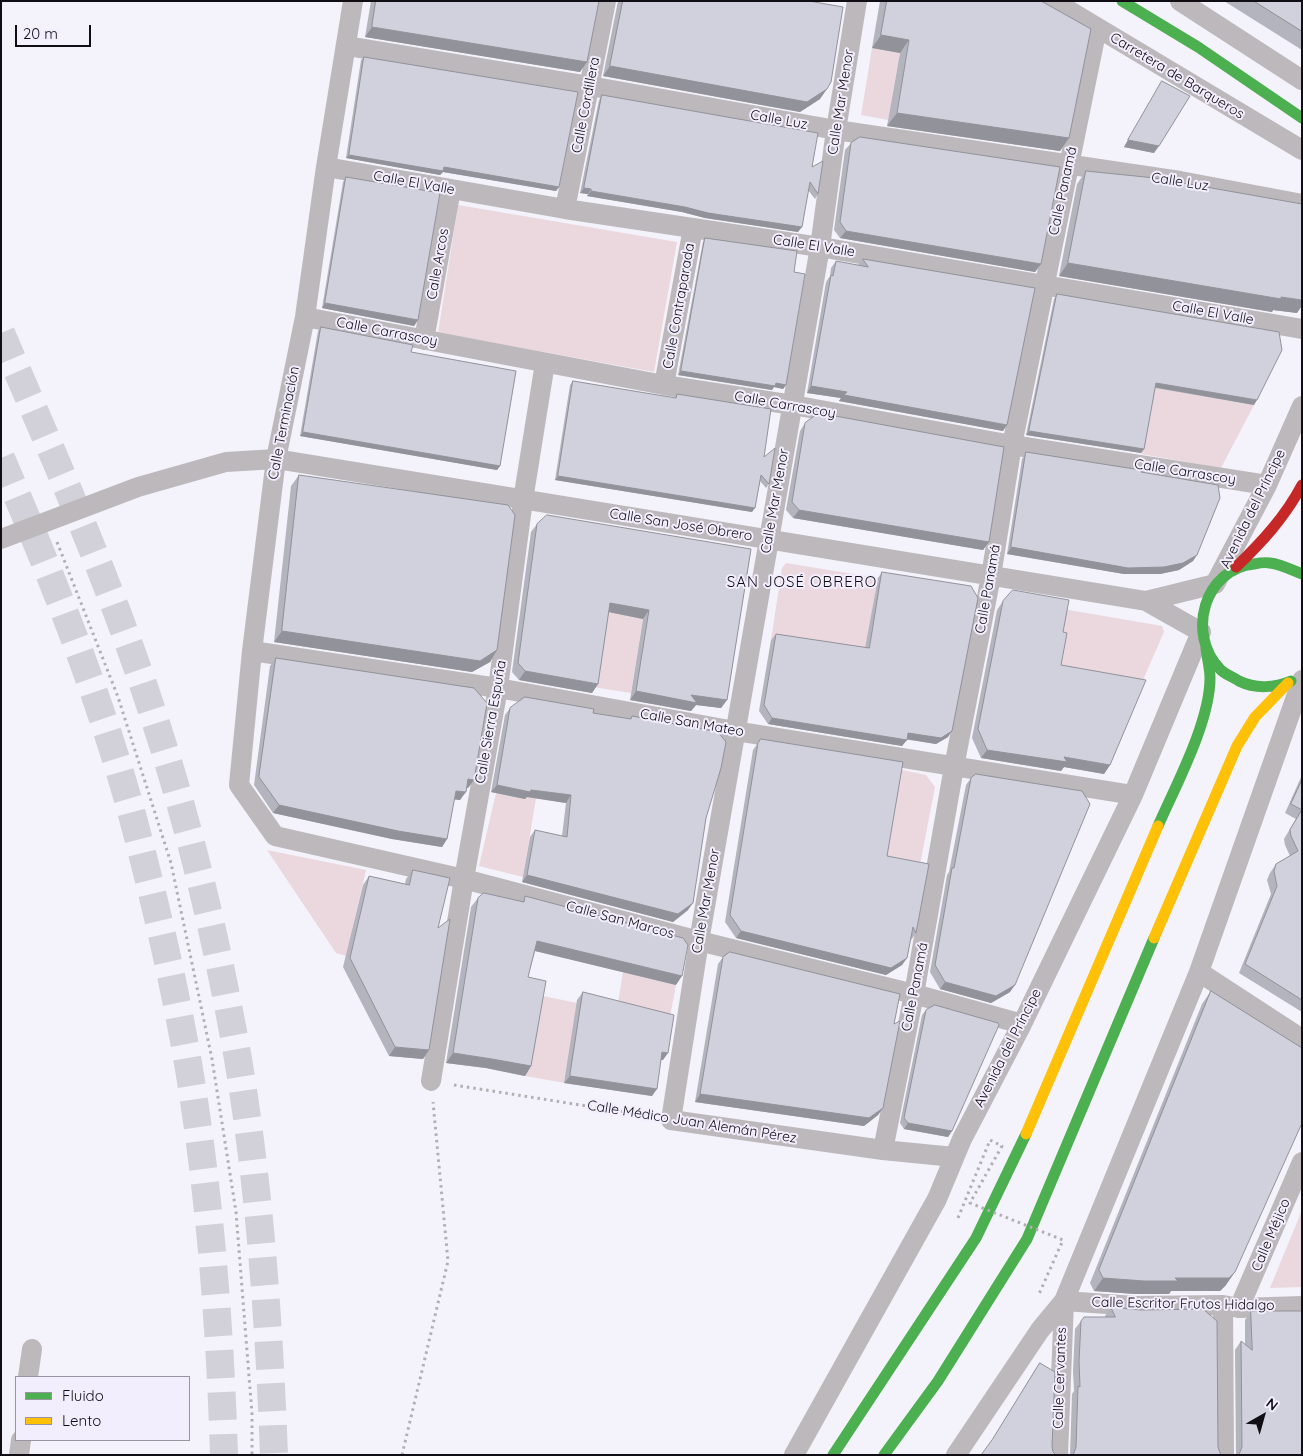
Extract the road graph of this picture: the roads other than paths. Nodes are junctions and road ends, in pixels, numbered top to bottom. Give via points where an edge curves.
1 (353, 1) edge
2 (606, 1) edge
3 (857, 1) edge
4 (1053, 1) edge
5 (1122, 1) edge
6 (1180, 1) edge
7 (1097, 28) junction
8 (347, 46) junction
9 (1302, 80) edge
10 (590, 86) junction
11 (1302, 118) edge
12 (836, 130) junction
13 (1302, 150) edge
14 (1068, 165) junction
15 (326, 167) junction
16 (451, 189) junction
17 (1302, 204) edge
18 (565, 209) junction
19 (692, 228) junction
20 (820, 247) junction
21 (1044, 284) junction
22 (305, 317) junction
23 (1302, 329) edge
24 (424, 340) junction
25 (545, 363) junction
26 (664, 385) junction
27 (793, 405) junction
28 (1302, 406) edge
29 (1012, 445) junction
30 (276, 459) junction
31 (1267, 485) junction
32 (1302, 485) edge
33 (523, 500) junction
34 (768, 538) junction
35 (1, 539) edge
36 (1234, 569) junction
37 (1302, 574) edge
38 (991, 576) junction
39 (1215, 584) junction
40 (1146, 601) junction
41 (1204, 640) junction
42 (252, 651) junction
43 (1302, 674) edge
44 (1295, 681) edge
45 (498, 688) junction
46 (735, 731) junction
47 (954, 766) junction
48 (1133, 795) junction
49 (275, 836) joint
50 (464, 879) junction
51 (699, 941) junction
52 (1199, 972) junction
53 (914, 994) junction
54 (1022, 1024) junction
55 (1302, 1039) edge
56 (431, 1081) road end
57 (671, 1120) joint
58 (882, 1150) junction
59 (954, 1157) junction
60 (1299, 1175) edge
61 (1064, 1301) junction
62 (1231, 1306) junction
63 (1302, 1306) edge
64 (32, 1350) dead end
65 (28, 1376) edge
66 (21, 1441) edge
67 (19, 1455) edge
68 (794, 1455) edge
69 (833, 1455) edge
70 (884, 1455) edge
71 (956, 1455) edge
72 (1058, 1455) edge
73 (1224, 1455) edge

1 - 8 street, Calle Terminación
2 - 10 street, Calle Cordillera
3 - 12 street, Calle Mar Menor
4 - 7 street, Carretera de Barqueros
5 - 11 main road via 1198,47
6 - 9 street
7 - 13 street, Carretera de Barqueros
7 - 14 street, Calle Panamá
8 - 10 street, Calle Luz
8 - 15 street, Calle Terminación
10 - 12 street, Calle Luz
10 - 18 street, Calle Cordillera
12 - 14 street, Calle Luz
12 - 20 street, Calle Mar Menor
14 - 17 street, Calle Luz via 1180,181
14 - 21 street, Calle Panamá
15 - 16 street, Calle El Valle
15 - 22 street, Calle Terminación
16 - 18 street, Calle El Valle
16 - 24 street, Calle Arcos
18 - 19 street, Calle El Valle
19 - 20 street, Calle El Valle
19 - 26 street, Calle Contraparada
20 - 21 street, Calle El Valle
20 - 27 street, Calle Mar Menor
21 - 23 street, Calle El Valle
21 - 29 street, Calle Panamá
22 - 24 street, Calle Carrascoy
22 - 30 street, Calle Terminación
24 - 25 street, Calle Carrascoy
25 - 26 street, Calle Carrascoy
25 - 33 street, Calle Sierra Espuña
26 - 27 street, Calle Carrascoy
27 - 29 street, Calle Carrascoy
27 - 34 street, Calle Mar Menor
28 - 31 street, Avenida del Príncipe
29 - 31 street, Calle Carrascoy
29 - 38 street, Calle Panamá
30 - 33 street, Calle San José Obrero
30 - 35 street, Calle San José Obrero via 226,462 138,486
30 - 42 street, Calle Terminación
31 - 39 street, Avenida del Príncipe
32 - 36 main road, Avenida del Príncipe via 1264,542
33 - 34 street, Calle San José Obrero
33 - 45 street, Calle Sierra Espuña
34 - 38 street, Calle San José Obrero
34 - 46 street, Calle Mar Menor
36 - 37 main road via 1251,563 1269,562
36 - 39 main road, Avenida del Príncipe
38 - 40 street, Calle San José Obrero
38 - 47 street, Calle Panamá
39 - 40 street, Calle San José Obrero
39 - 41 main road via 1202,615
40 - 41 street, Calle San José Obrero
41 - 44 main road via 1214,663 1240,682 1272,687
41 - 48 street, Avenida del Príncipe
41 - 69 main road via 1210,678 1207,705 1195,741 1015,1160 976,1238
42 - 45 street, Calle San Mateo
42 - 49 street, Calle Terminación via 239,786
43 - 44 main road
44 - 52 street
44 - 70 main road via 1268,700 1240,738 1026,1239 938,1381
45 - 46 street, Calle San Mateo
45 - 50 street, Calle Sierra Espuña
46 - 47 street, Calle San Mateo
46 - 51 street, Calle Mar Menor
47 - 48 street, Calle San Mateo
47 - 53 street, Calle Panamá
48 - 54 street, Avenida del Príncipe
49 - 50 street, Calle San Marcos
50 - 51 street, Calle San Marcos
50 - 56 street, Calle Sierra Espuña
51 - 53 street, Calle San Marcos
51 - 57 street, Calle Mar Menor
52 - 55 street
52 - 61 street
53 - 54 street, Calle San Marcos
53 - 58 street, Calle Panamá
54 - 59 street, Avenida del Príncipe
57 - 58 street, Calle Médico Juan Alemán Pérez
58 - 59 street, Calle Médico Juan Alemán Pérez
59 - 68 street, Avenida del Príncipe via 937,1199
60 - 62 street, Calle Méjico
61 - 62 street, Calle Escritor Frutos Hidalgo via 1135,1306
61 - 71 street via 1040,1330
61 - 72 street, Calle Cervantes
62 - 63 street, Calle Escritor Frutos Hidalgo
62 - 73 street
64 - 65 street
66 - 67 street

